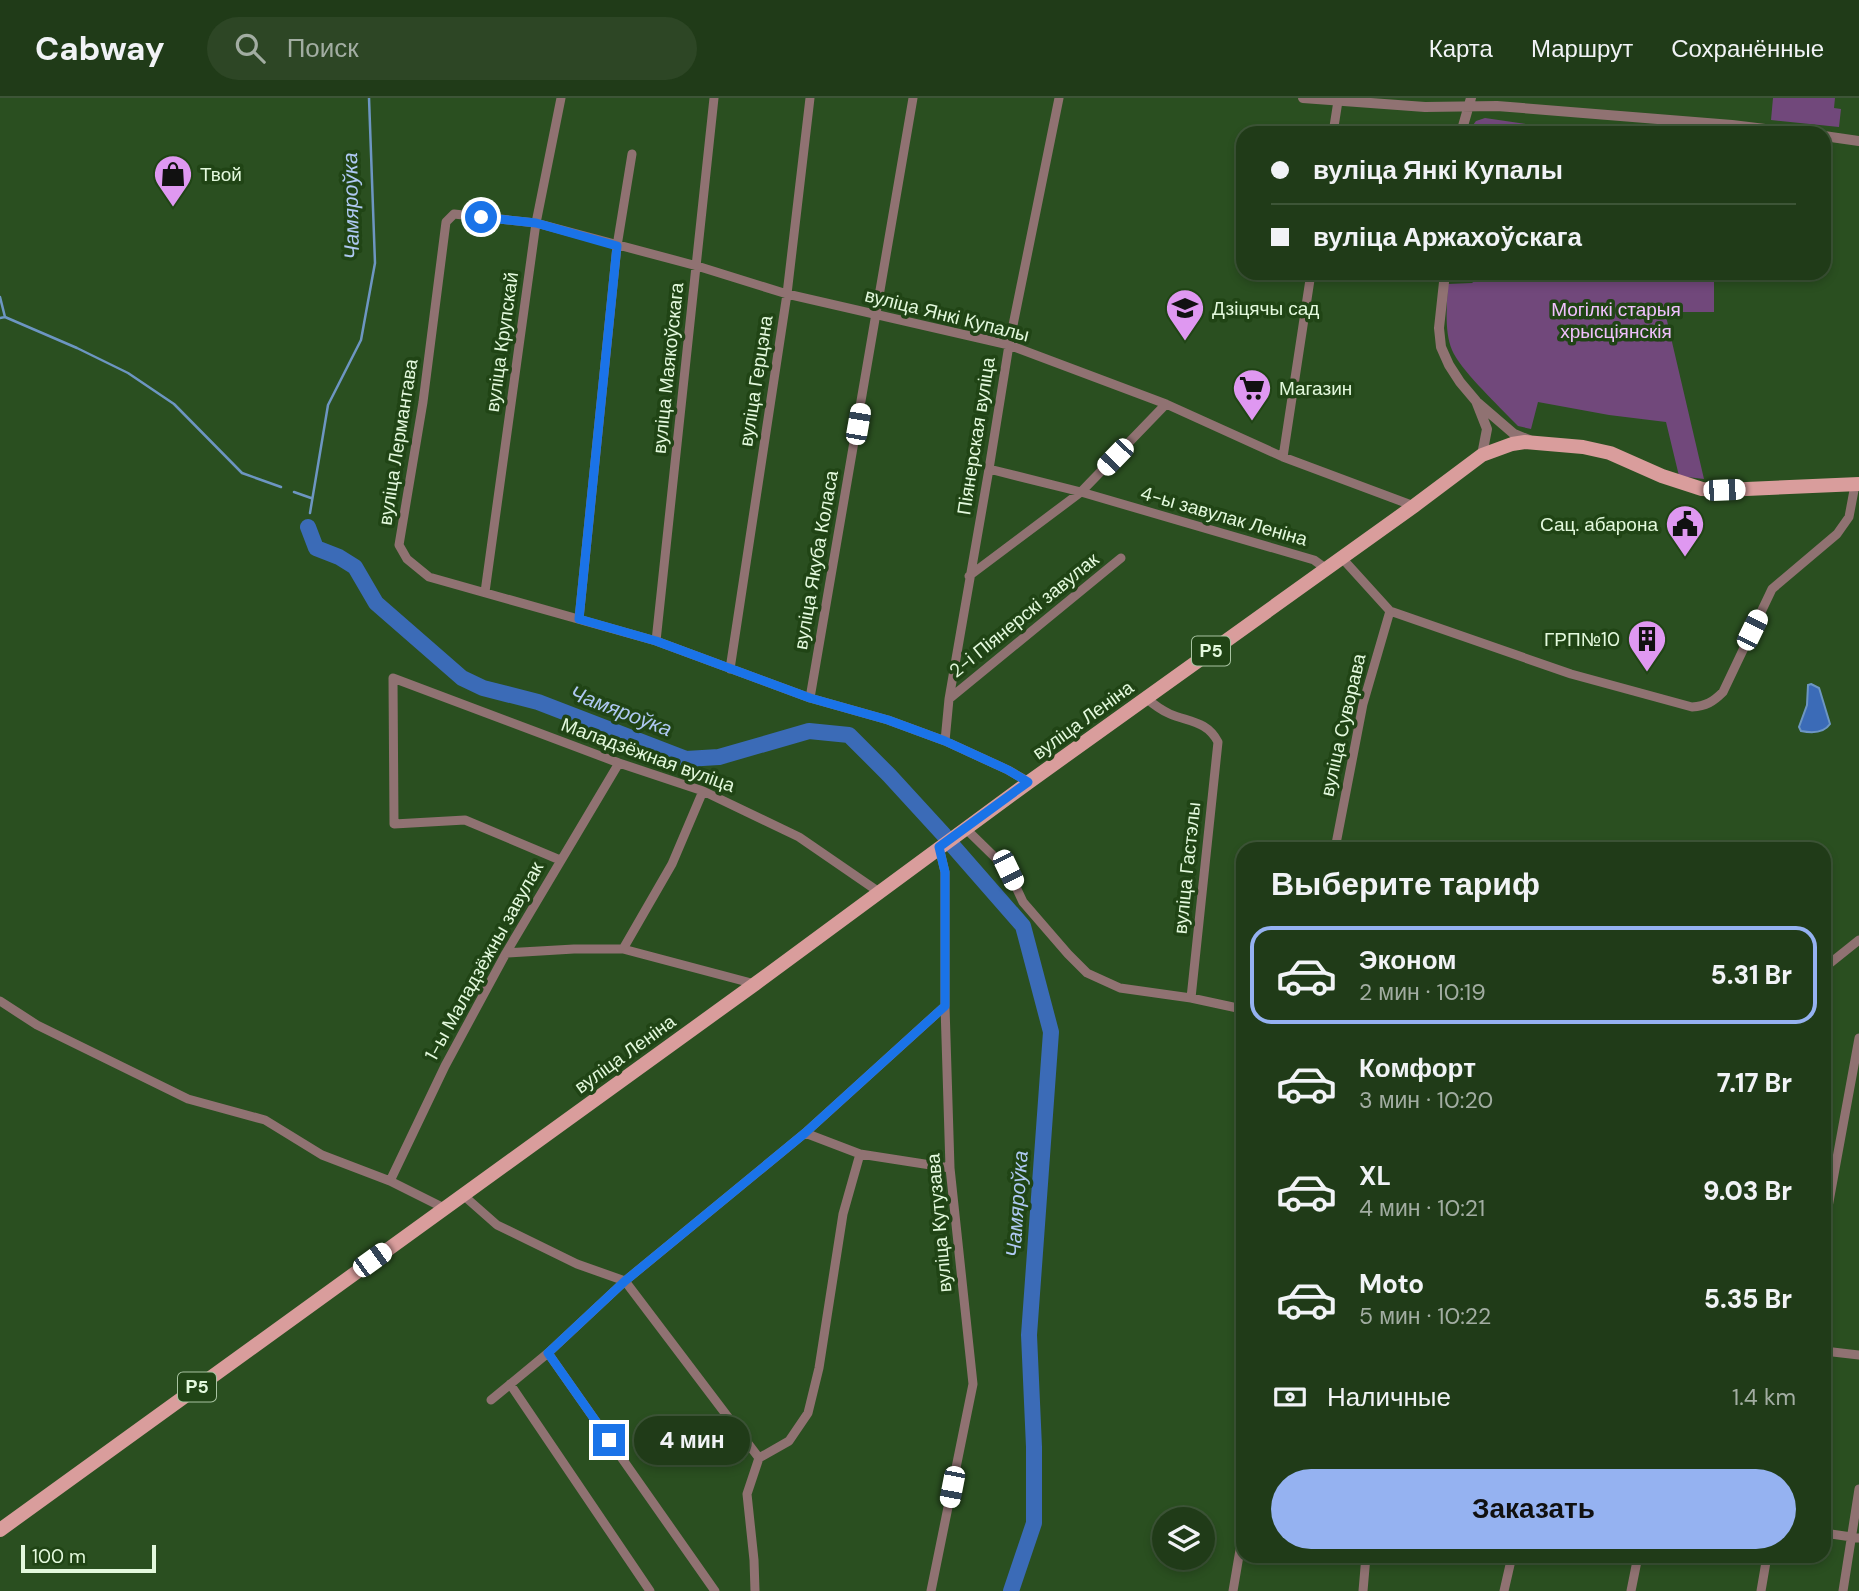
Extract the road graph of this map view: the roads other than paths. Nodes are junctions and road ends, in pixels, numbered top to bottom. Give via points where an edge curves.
1 (561, 98) edge
2 (714, 98) edge
3 (810, 98) edge
4 (913, 98) edge
5 (1059, 98) edge
6 (1303, 98) edge
7 (1338, 101) junction
8 (1470, 103) edge
9 (1334, 126) edge
10 (1463, 126) edge
11 (1740, 126) edge
12 (1831, 137) edge
13 (1859, 141) edge
14 (632, 154) dead end
15 (454, 214) joint
16 (536, 223) junction
17 (617, 246) junction
18 (696, 266) junction
19 (1310, 280) edge
20 (1444, 280) edge
21 (787, 294) junction
22 (877, 314) junction
23 (1009, 345) junction
24 (1476, 401) junction
25 (1166, 404) junction
26 (1538, 443) junction
27 (1482, 455) junction
28 (1283, 457) junction
29 (989, 469) junction
30 (1857, 484) edge
31 (1080, 492) junction
32 (1414, 506) junction
33 (1341, 557) junction
34 (1121, 558) dead end
35 (1325, 568) junction
36 (969, 576) junction
37 (485, 592) junction
38 (1390, 611) junction
39 (579, 619) junction
40 (656, 641) junction
41 (730, 669) junction
42 (810, 698) junction
43 (1146, 698) junction
44 (949, 699) junction
45 (945, 741) junction
46 (619, 763) junction
47 (1028, 782) junction
48 (703, 791) junction
49 (965, 828) junction
50 (1336, 842) edge
51 (939, 847) junction
52 (560, 860) junction
53 (879, 892) junction
54 (1859, 940) edge
55 (623, 949) junction
56 (506, 953) junction
57 (1831, 962) edge
58 (755, 984) junction
59 (1191, 998) junction
60 (0, 1001) edge
61 (945, 1006) junction
62 (1236, 1008) edge
63 (1859, 1038) edge
64 (805, 1133) junction
65 (860, 1154) junction
66 (950, 1168) junction
67 (390, 1181) junction
68 (1831, 1191) edge
69 (463, 1195) junction
70 (444, 1208) junction
71 (625, 1281) junction
72 (1831, 1352) edge
73 (548, 1353) junction
74 (1859, 1355) edge
75 (510, 1384) junction
76 (491, 1400) dead end
77 (759, 1458) junction
78 (1859, 1489) edge
79 (0, 1530) edge
80 (1831, 1534) edge
81 (1855, 1537) edge
82 (1238, 1563) edge
83 (1365, 1563) edge
84 (1510, 1563) edge
85 (1637, 1563) edge
86 (1766, 1563) edge
87 (650, 1591) edge
88 (715, 1591) edge
89 (755, 1591) edge
90 (931, 1591) edge
91 (1233, 1591) edge
92 (1363, 1591) edge
93 (1504, 1591) edge
94 (1631, 1591) edge
95 (1761, 1591) edge
96 (1843, 1591) edge

1 - 16 street, вуліца Крупскай
2 - 18 street, вуліца Маякоўскага
3 - 21 street, вуліца Герцэна
4 - 22 street, вуліца Якуба Коласа
5 - 23 street, Піянерская вуліца
6 - 7 street
7 - 8 street via 1425,107
7 - 9 street
8 - 10 street
8 - 11 street
12 - 13 street
14 - 17 street
15 - 16 street, вуліца Янкі Купалы
15 - 37 street, вуліца Лермантава via 446,222 399,545 407,559 429,577
16 - 17 street, вуліца Янкі Купалы
16 - 37 street, вуліца Крупскай
17 - 18 street, вуліца Янкі Купалы
17 - 39 street
18 - 21 street, вуліца Янкі Купалы
18 - 40 street, вуліца Маякоўскага
19 - 28 street
20 - 24 street via 1441,347
21 - 22 street, вуліца Янкі Купалы
21 - 41 street, вуліца Герцэна
22 - 23 street, вуліца Янкі Купалы
22 - 42 street, вуліца Якуба Коласа
23 - 25 street, вуліца Янкі Купалы
23 - 29 street, Піянерская вуліца
24 - 26 street via 1514,434
24 - 27 street via 1486,429
25 - 28 street, вуліца Янкі Купалы
25 - 31 street
26 - 27 main road, вуліца Леніна / Р5 via 1512,444
26 - 30 main road, вуліца Леніна / Р5 via 1610,453 1702,489
27 - 32 main road, вуліца Леніна / Р5
28 - 32 street, вуліца Янкі Купалы
29 - 31 street, 4-ы завулак Леніна
29 - 36 street, Піянерская вуліца
30 - 38 street via 1849,517 1838,534 1772,589 1723,692 1703,706 1692,707 1571,674
31 - 35 street, 4-ы завулак Леніна via 1314,560
31 - 36 street
32 - 33 main road, вуліца Леніна / Р5
33 - 35 main road, вуліца Леніна / Р5
33 - 38 street
34 - 44 street, 2-і Піянерскі завулак
35 - 43 main road, вуліца Леніна / Р5
36 - 44 street, Піянерская вуліца
37 - 39 street, вуліца Лермантава
38 - 50 street, вуліца Суворава via 1363,704
39 - 40 street, вуліца Лермантава
40 - 41 street, вуліца Лермантава
41 - 42 street, вуліца Лермантава
42 - 45 street, вуліца Лермантава
43 - 47 main road, вуліца Леніна / Р5
43 - 59 street, вуліца Гастэлы via 1167,713 1204,725 1218,741
44 - 45 street, Піянерская вуліца
45 - 47 street, вуліца Лермантава
46 - 48 street, Маладзёжная вуліца
46 - 52 street, 1-ы Маладзёжны завулак
46 - 52 street, Маладзёжная вуліца via 393,678 394,824 465,820
47 - 49 main road, вуліца Леніна / Р5
48 - 53 street, Маладзёжная вуліца via 799,837
48 - 55 street via 672,864
49 - 51 main road, вуліца Леніна / Р5
49 - 59 street via 1008,870 1023,902 1087,973 1120,988
51 - 53 main road, вуліца Леніна / Р5
51 - 61 street, вуліца Кутузава via 945,872
52 - 56 street, 1-ы Маладзёжны завулак
53 - 58 main road, вуліца Леніна / Р5
54 - 57 street
55 - 56 street
55 - 58 street
56 - 67 street, 1-ы Маладзёжны завулак via 444,1066
58 - 69 main road, вуліца Леніна / Р5
59 - 62 street
60 - 67 street via 37,1025 188,1099 265,1120 322,1155
61 - 64 street
61 - 66 street, вуліца Кутузава
63 - 68 street
64 - 65 street
64 - 71 street
65 - 66 street
65 - 77 street via 843,1214 820,1368 808,1413 789,1441
66 - 90 street, вуліца Кутузава via 973,1384
67 - 70 street
69 - 70 main road, вуліца Леніна / Р5
69 - 71 street via 497,1225 577,1264
70 - 79 main road, вуліца Леніна / Р5
71 - 73 street
71 - 77 street
72 - 74 street
73 - 75 street
73 - 88 street
75 - 76 street
75 - 87 street
77 - 89 street via 747,1494
78 - 81 street
80 - 81 street
81 - 96 street
82 - 91 street
83 - 92 street
84 - 93 street
85 - 94 street
86 - 95 street

